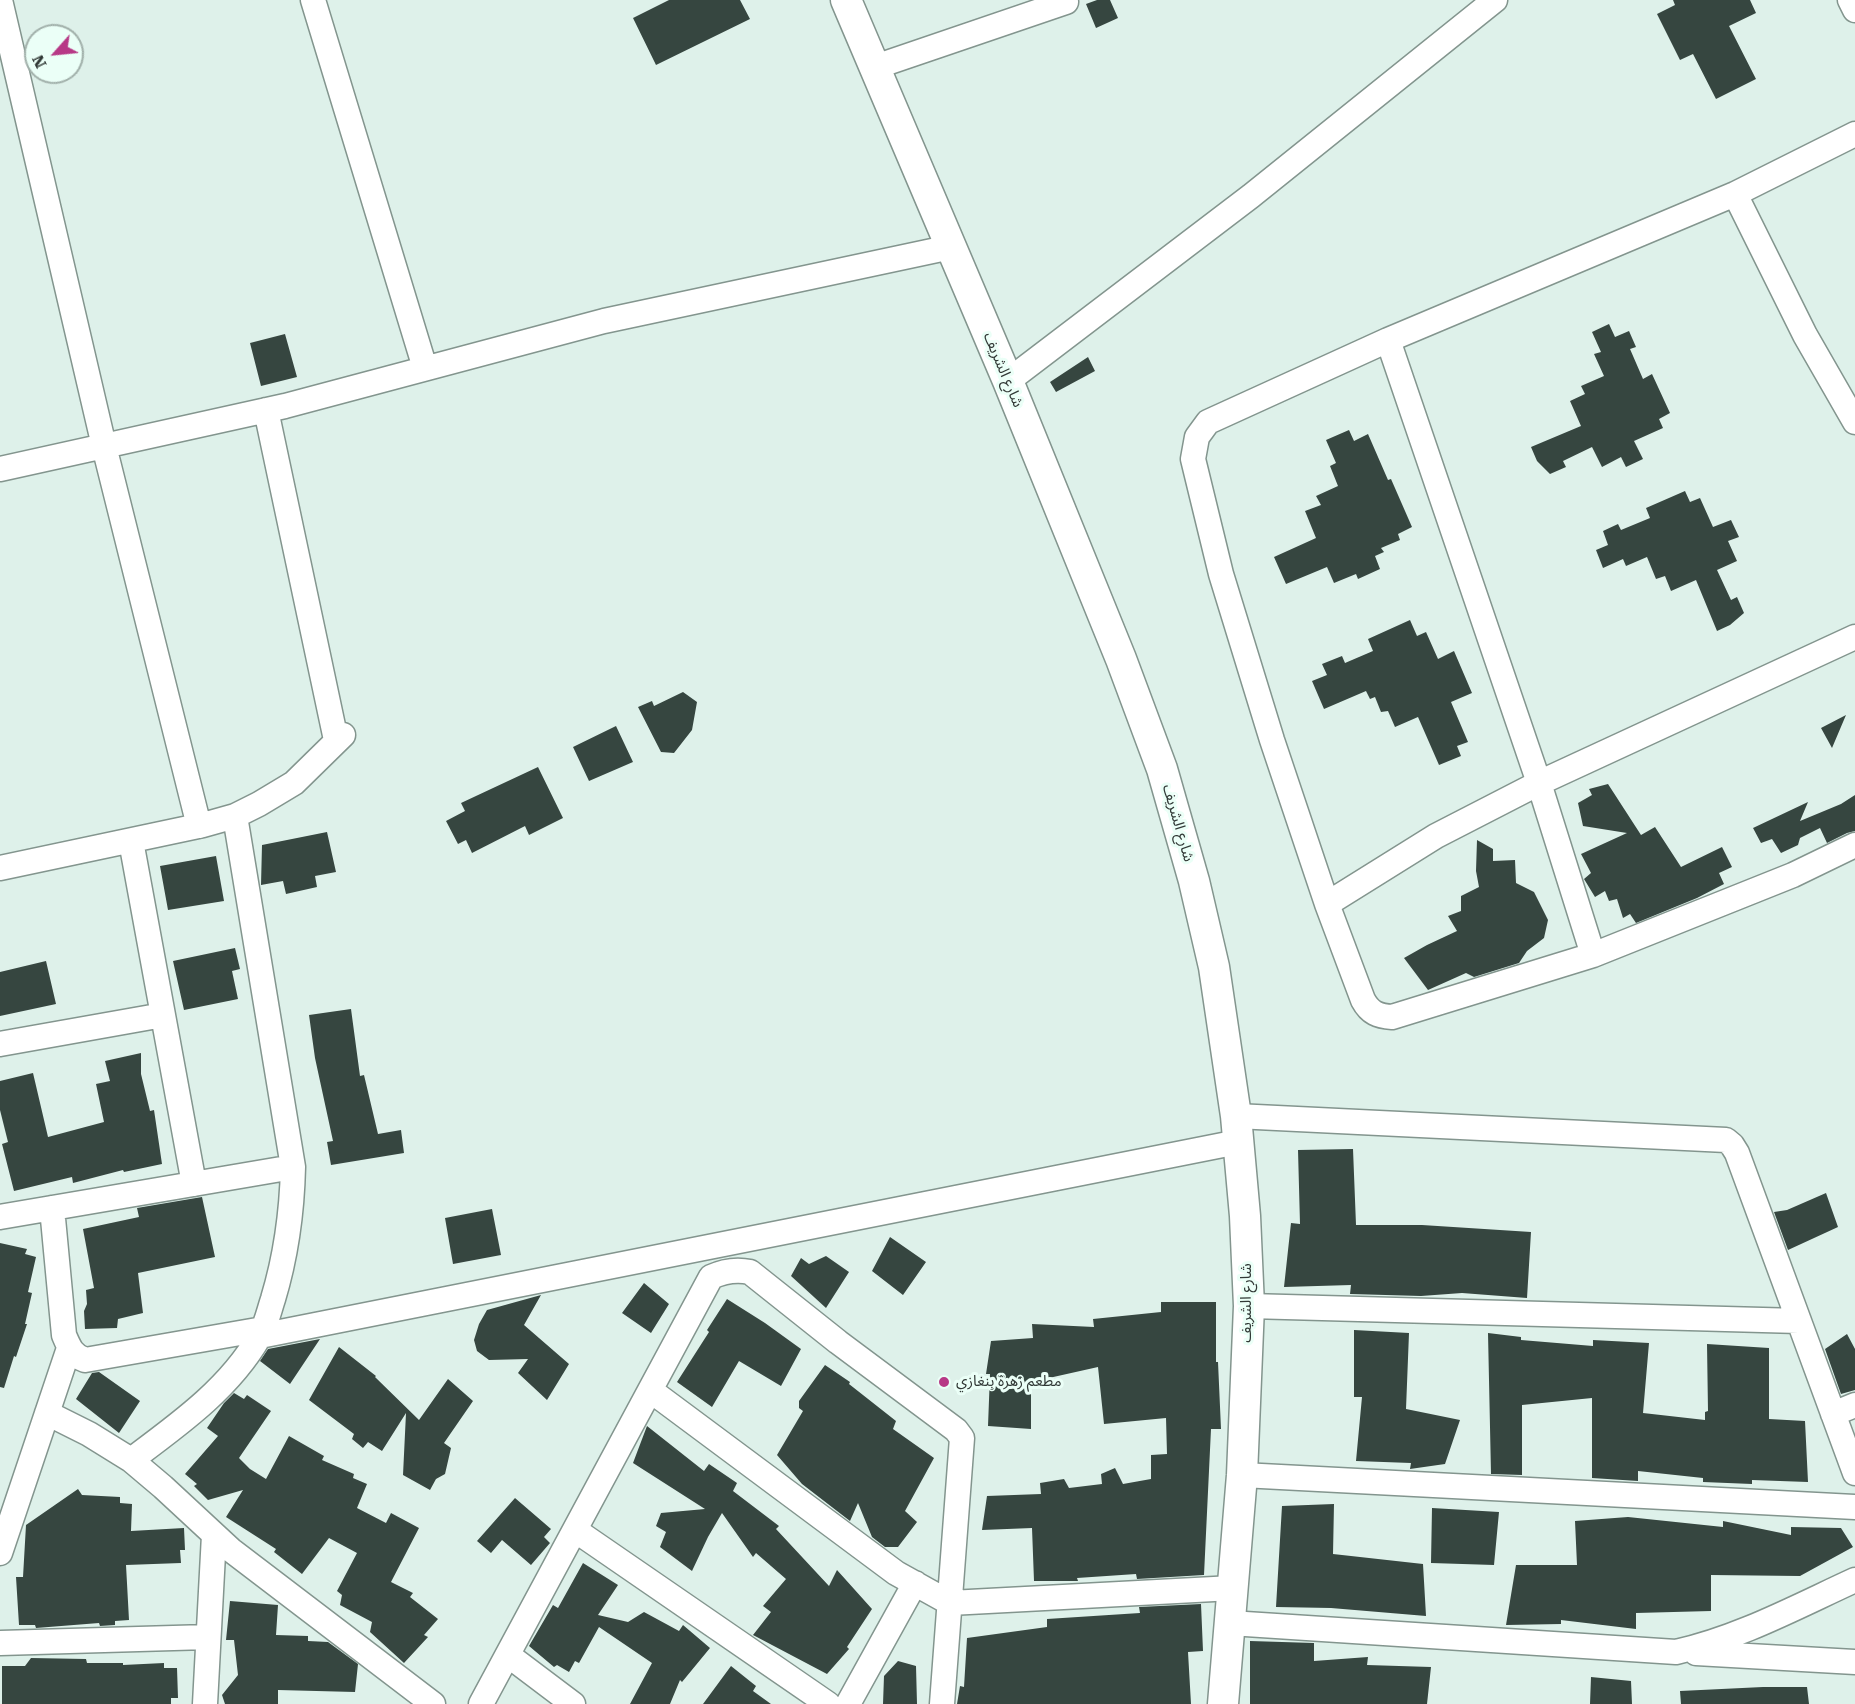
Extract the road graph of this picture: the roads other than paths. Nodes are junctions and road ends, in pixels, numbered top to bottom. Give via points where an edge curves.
1 (0, 0) edge
2 (313, 0) edge
3 (846, 0) edge
4 (1495, 0) edge
5 (1850, 0) edge
6 (1066, 2) dead end
7 (1855, 10) edge
8 (874, 67) junction
9 (1855, 134) edge
10 (1735, 194) junction
11 (951, 247) junction
12 (1388, 340) junction
13 (425, 368) junction
14 (1008, 381) junction
15 (1849, 396) edge
16 (266, 410) junction
17 (1855, 422) edge
18 (104, 446) junction
19 (0, 469) edge
20 (1855, 637) edge
21 (1539, 783) junction
22 (235, 816) junction
23 (199, 826) junction
24 (131, 841) junction
25 (1855, 845) edge
26 (0, 868) edge
27 (1327, 903) junction
28 (1593, 955) junction
29 (163, 1015) junction
30 (0, 1044) edge
31 (1237, 1129) junction
32 (294, 1167) junction
33 (194, 1184) junction
34 (52, 1208) junction
35 (0, 1217) edge
36 (1248, 1306) junction
37 (1799, 1321) junction
38 (262, 1333) junction
39 (69, 1348) junction
40 (650, 1390) junction
41 (1844, 1409) edge
42 (47, 1413) junction
43 (131, 1460) junction
44 (1855, 1473) edge
45 (1242, 1475) junction
46 (1855, 1507) edge
47 (575, 1530) junction
48 (214, 1535) junction
49 (0, 1553) edge
50 (1855, 1580) edge
51 (915, 1583) junction
52 (1233, 1588) junction
53 (950, 1603) junction
54 (1230, 1623) junction
55 (208, 1637) junction
56 (0, 1643) edge
57 (1676, 1652) junction
58 (508, 1654) junction
59 (1855, 1662) edge
60 (205, 1704) edge
61 (433, 1704) edge
62 (481, 1704) edge
63 (573, 1704) edge
64 (828, 1704) edge
65 (848, 1704) edge
66 (942, 1704) edge
67 (1223, 1704) edge

1 - 18 street
2 - 13 street
3 - 8 main road, شارع الشريف
4 - 14 street via 1251,196
5 - 7 street
6 - 8 street
8 - 11 main road, شارع الشريف
9 - 10 street
10 - 12 street
10 - 15 street via 1805,335
11 - 13 street via 604,321
11 - 14 main road, شارع الشريف
12 - 21 street
12 - 27 street via 1208,422 1197,437 1193,459 1221,574
13 - 16 street
14 - 31 main road, شارع الشريف via 1162,769 1214,967
15 - 17 street
16 - 18 street
16 - 22 street via 340,738 294,783
18 - 19 street
18 - 23 street
20 - 21 street
21 - 27 street via 1436,836
21 - 28 street
22 - 23 street
22 - 32 street
23 - 24 street
24 - 26 street
24 - 29 street
25 - 28 street via 1793,875
27 - 28 street via 1363,1000 1380,1017 1392,1017
29 - 30 street
29 - 33 street
31 - 36 main road, شارع الشريف
31 - 37 street via 1726,1140 1737,1153
31 - 38 street
32 - 33 street
32 - 38 street via 282,1268
33 - 34 street
34 - 35 street
34 - 39 street via 64,1335
36 - 37 street
36 - 45 main road, شارع الشريف
37 - 41 street
38 - 39 street via 85,1360
38 - 43 street via 238,1368 208,1398
39 - 42 street
40 - 47 street
40 - 51 street via 896,1573
40 - 53 street via 711,1277 731,1270 750,1272 961,1436
41 - 44 street
42 - 43 street
42 - 49 street
43 - 48 street
45 - 46 street
45 - 52 main road, شارع الشريف
47 - 58 street
47 - 64 street
48 - 55 street
48 - 61 street
50 - 57 street via 1735,1635
51 - 53 street
51 - 65 street
52 - 53 street
52 - 54 main road, شارع الشريف
53 - 66 street
54 - 57 street
54 - 67 main road, شارع الشريف
55 - 56 street
55 - 60 street
57 - 59 street
58 - 62 street
58 - 63 street

